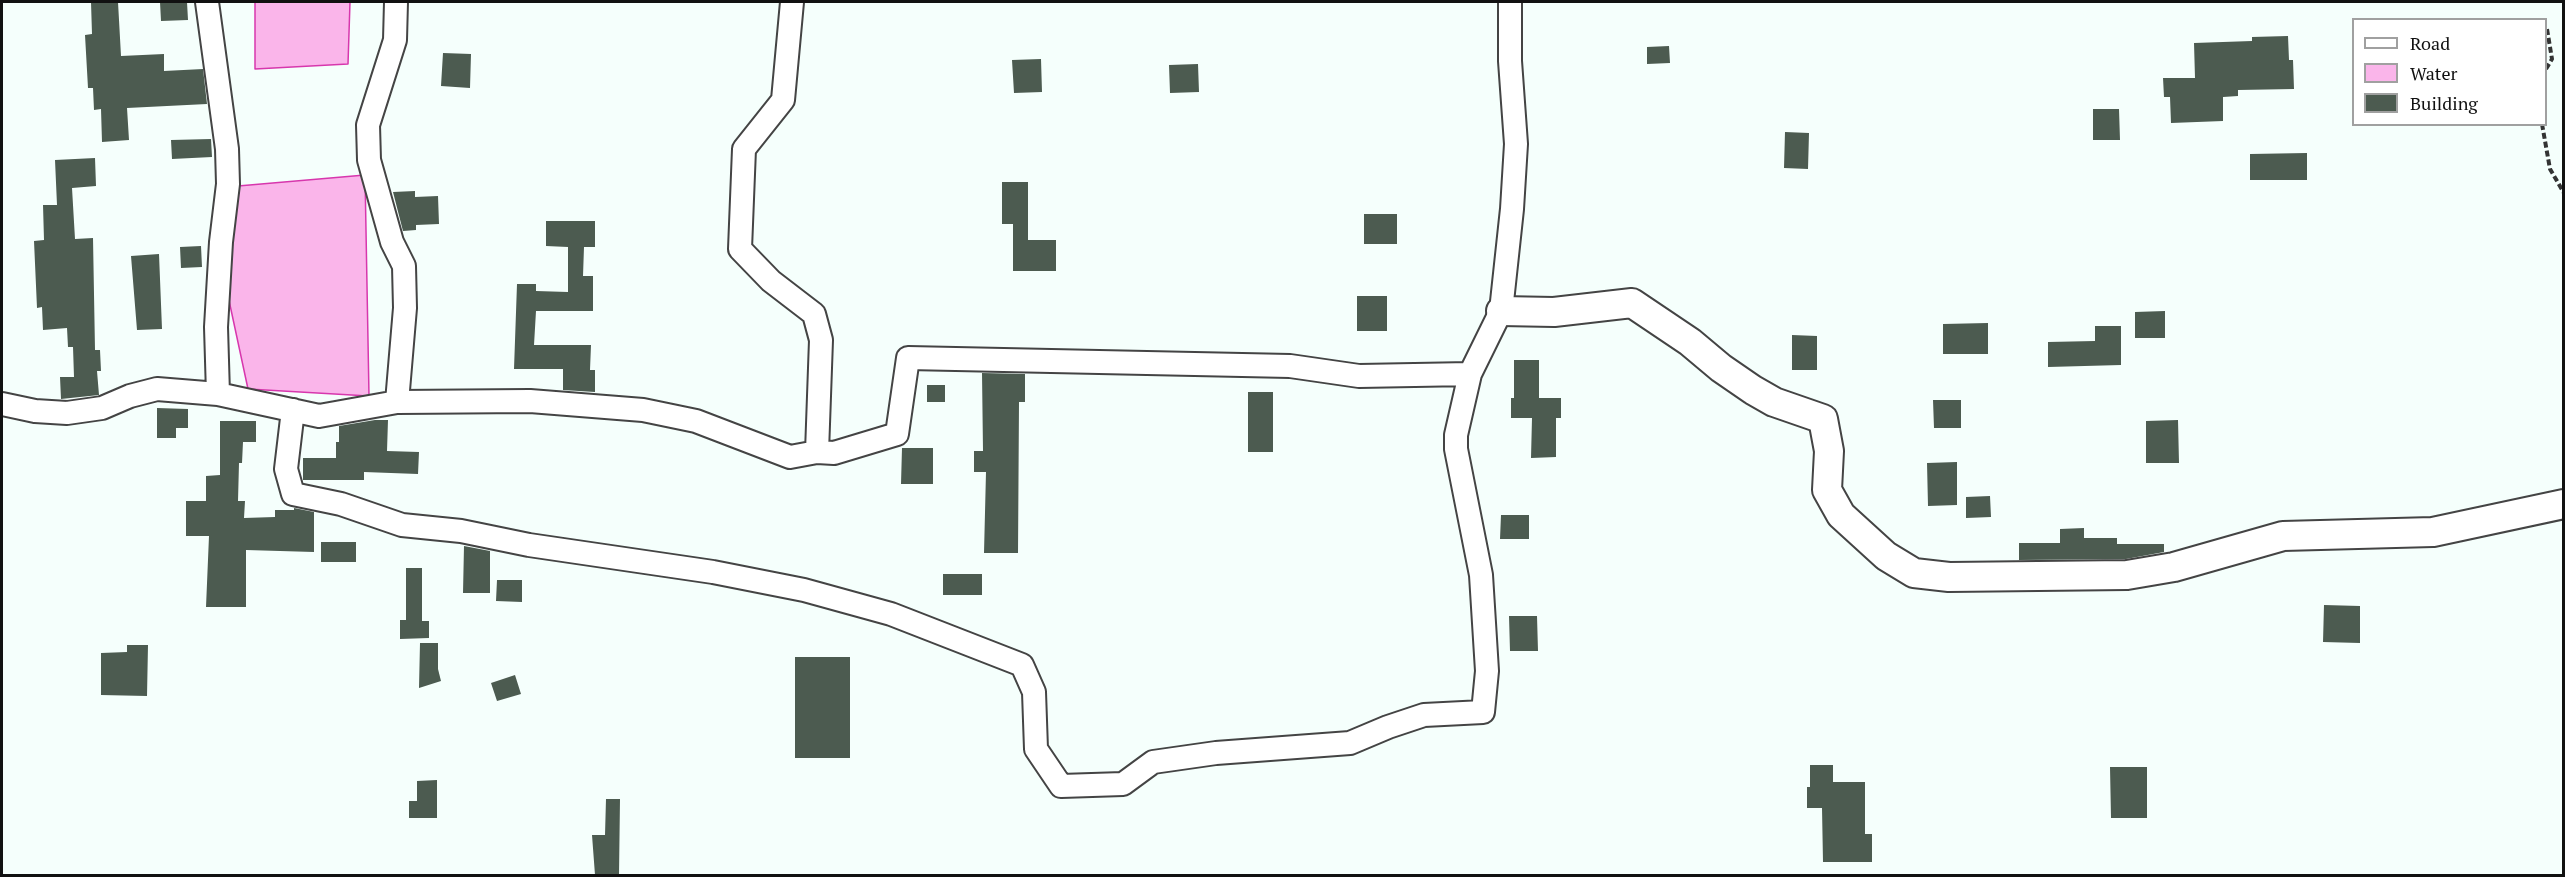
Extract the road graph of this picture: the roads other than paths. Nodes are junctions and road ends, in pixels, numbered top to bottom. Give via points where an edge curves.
1 (207, 2) edge
2 (396, 2) edge
3 (792, 2) edge
4 (1510, 2) edge
5 (1501, 311) junction
6 (1470, 374) junction
7 (218, 394) junction
8 (397, 402) junction
9 (2, 404) edge
10 (293, 411) junction
11 (817, 452) junction
12 (2564, 504) edge

1 - 7 street via 227,149 228,184 216,327
2 - 8 street via 395,40 368,125 369,160 392,242 404,266 405,308
3 - 11 street via 783,100 744,149 740,249 771,282 814,314 821,340
4 - 5 street via 1516,144
5 - 6 street
5 - 12 street via 1554,312 1632,303 1753,390 1774,402 1823,419 1829,451 1827,490 1841,515 1886,556 1914,573 1949,577 2127,575 2174,567 2283,536 2433,532
6 - 10 street via 1456,449 1480,575 1487,671 1483,712 1424,715 1350,743 1153,762 1123,784 1061,786 1036,749 1034,692 1022,665 891,614 804,590 461,531 402,525 341,504 293,494 286,469
6 - 11 street via 1359,376 1290,366 908,358 897,434 834,453
7 - 9 street via 157,389 102,408 67,412
7 - 10 street
8 - 10 street via 319,416
8 - 11 street via 530,401 643,410 696,421 790,457

